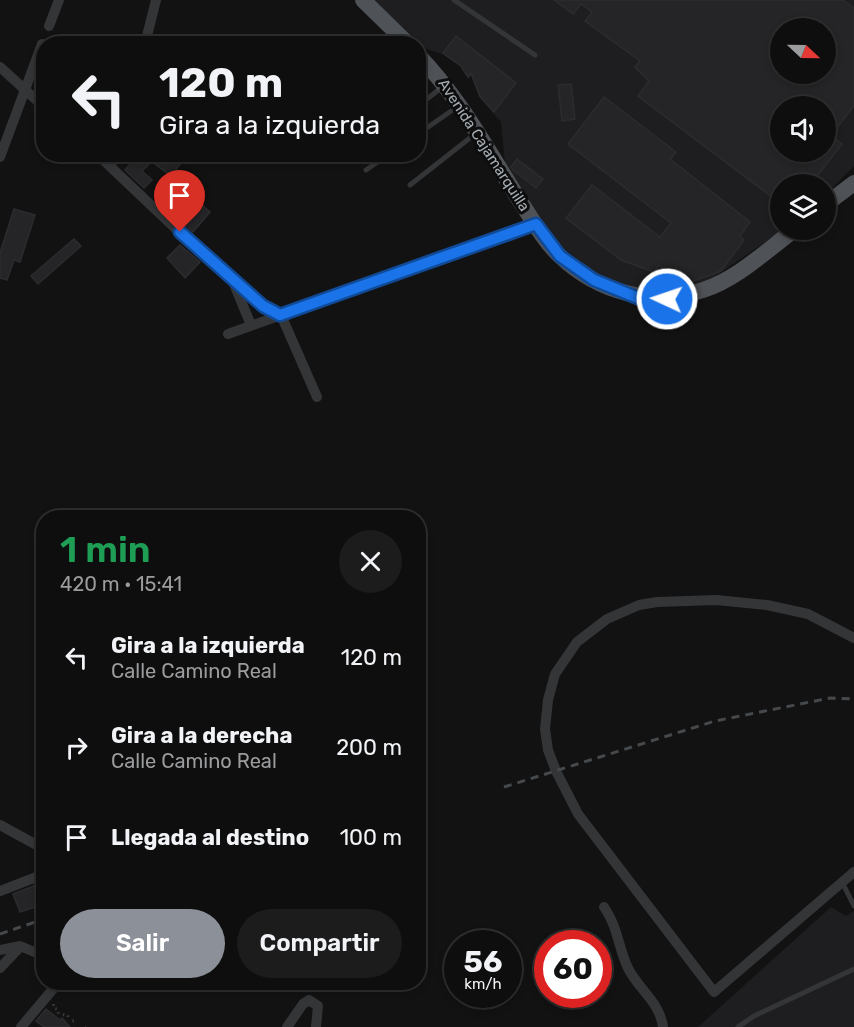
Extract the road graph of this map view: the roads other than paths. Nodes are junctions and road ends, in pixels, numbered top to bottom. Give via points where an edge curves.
1 (59, 0) edge
2 (156, 0) edge
3 (363, 0) edge
4 (454, 0) edge
5 (49, 26) dead end
6 (395, 30) junction
7 (147, 36) edge
8 (389, 36) edge
9 (401, 36) edge
10 (535, 55) dead end
11 (36, 59) edge
12 (426, 64) edge
13 (0, 67) edge
14 (445, 85) junction
15 (24, 90) junction
16 (36, 100) edge
17 (426, 100) edge
18 (458, 106) junction
19 (426, 128) edge
20 (476, 133) junction
21 (0, 157) edge
22 (106, 162) edge
23 (112, 162) edge
24 (377, 162) edge
25 (111, 167) junction
26 (366, 170) dead end
27 (854, 183) edge
28 (411, 185) dead end
29 (836, 197) edge
30 (536, 224) junction
31 (781, 240) edge
32 (233, 281) junction
33 (280, 315) junction
34 (251, 325) junction
35 (228, 334) dead end
36 (316, 397) dead end
37 (854, 638) edge
38 (0, 825) edge
39 (36, 845) edge
40 (854, 872) edge
41 (36, 877) edge
42 (842, 882) junction
43 (0, 891) edge
44 (854, 906) edge
45 (604, 907) dead end
46 (20, 946) junction
47 (0, 950) edge
48 (36, 953) edge
49 (0, 968) edge
50 (854, 969) edge
51 (52, 990) edge
52 (21, 1027) edge
53 (287, 1027) edge
54 (316, 1027) edge
55 (663, 1027) edge
56 (738, 1027) edge

1 - 5 street
2 - 7 street
3 - 6 main road
4 - 10 lane
6 - 8 lane
6 - 9 main road
11 - 15 street
12 - 14 main road, Avenida Cajamarquilla
13 - 15 street
14 - 17 lane
14 - 18 main road, Avenida Cajamarquilla
15 - 16 street
15 - 21 street
18 - 19 lane
18 - 20 main road, Avenida Cajamarquilla
20 - 28 lane
20 - 30 main road, Avenida Cajamarquilla
22 - 25 street
23 - 25 street
24 - 26 lane
25 - 32 street
27 - 29 main road
30 - 31 main road, Avenida Cajamarquilla via 560,256 594,280 638,298 667,299 705,290 737,274
30 - 33 street
32 - 33 street
32 - 34 street
33 - 34 street
33 - 36 street
34 - 35 street
37 - 42 street via 808,614 767,605 695,600 639,605 607,618 570,649 552,682 546,719 551,761 578,814 714,992
38 - 39 street
40 - 42 street
41 - 43 street
42 - 44 lane
45 - 55 street via 614,921 628,969 659,1010
46 - 47 street
46 - 48 street
46 - 49 street
50 - 56 lane
51 - 52 street
53 - 54 street via 309,1000 318,1006

